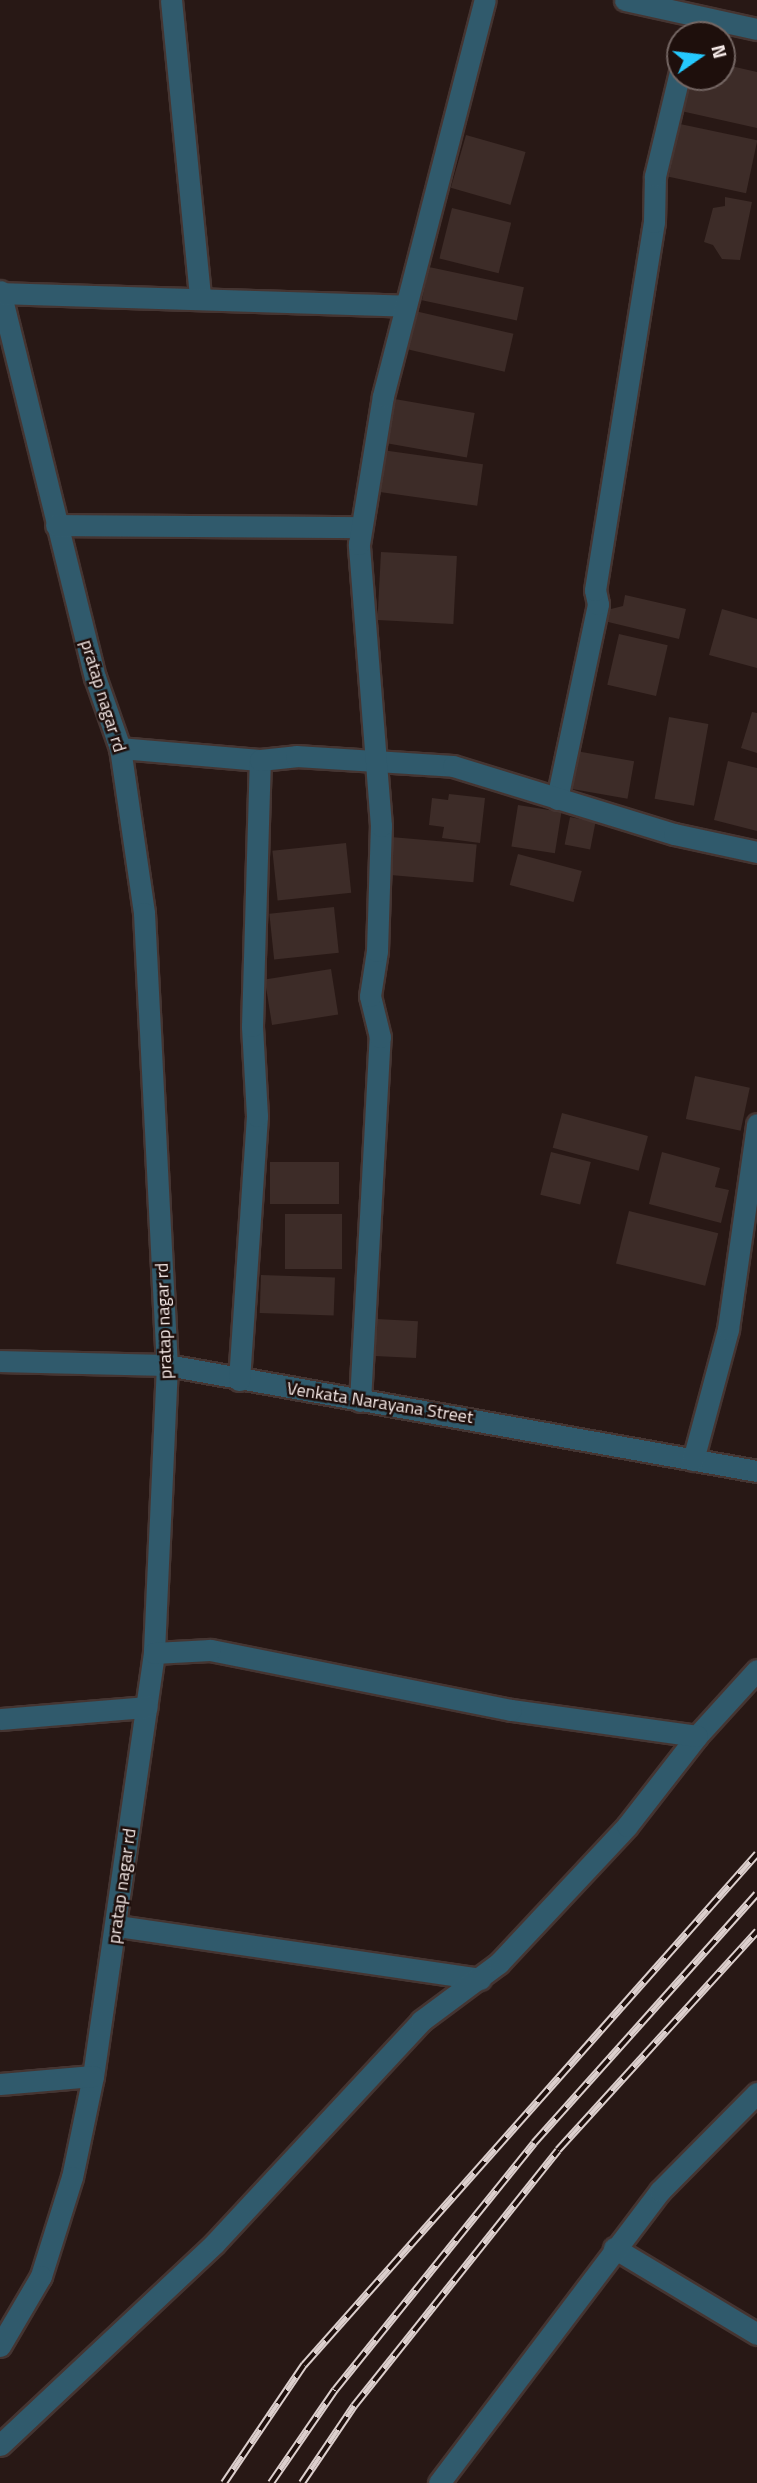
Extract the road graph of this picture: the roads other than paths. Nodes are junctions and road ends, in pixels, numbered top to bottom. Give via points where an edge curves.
1 (171, 0) edge
2 (485, 0) edge
3 (625, 0) edge
4 (679, 21) edge
5 (736, 28) edge
6 (757, 29) edge
7 (675, 91) edge
8 (0, 292) edge
9 (200, 297) junction
10 (405, 306) junction
11 (56, 525) junction
12 (361, 527) junction
13 (120, 748) junction
14 (260, 760) junction
15 (377, 764) junction
16 (557, 799) junction
17 (757, 852) edge
18 (757, 1124) edge
19 (0, 1361) edge
20 (167, 1365) junction
21 (239, 1380) junction
22 (360, 1401) junction
23 (693, 1460) junction
24 (757, 1471) edge
25 (154, 1653) junction
26 (757, 1670) edge
27 (147, 1707) junction
28 (0, 1719) edge
29 (697, 1736) junction
30 (117, 1926) junction
31 (480, 1979) junction
32 (93, 2076) junction
33 (0, 2084) edge
34 (757, 2093) edge
35 (614, 2248) junction
36 (757, 2334) edge
37 (0, 2346) edge
38 (0, 2445) edge
39 (439, 2483) edge

1 - 9 street
2 - 10 street
3 - 4 street
5 - 6 street
7 - 16 street via 655,176 654,222 595,590 598,604
8 - 9 street
8 - 11 street, pratap nagar rd
9 - 10 street
10 - 12 street via 370,456
11 - 12 street
11 - 13 street, pratap nagar rd via 95,677
12 - 15 street via 357,559
13 - 14 street
13 - 20 street, pratap nagar rd via 144,914
14 - 15 street via 296,756
14 - 21 street via 252,1026 257,1116
15 - 16 street via 453,766
15 - 22 street via 377,951 370,996 380,1037
16 - 17 street
18 - 23 street via 728,1329
19 - 20 street, Venkata Narayana Street
20 - 21 street, Venkata Narayana Street
20 - 25 street, pratap nagar rd
21 - 22 street, Venkata Narayana Street
22 - 23 street, Venkata Narayana Street
23 - 24 street, Venkata Narayana Street
25 - 27 street, pratap nagar rd
25 - 29 street via 211,1650 511,1710
26 - 29 street
27 - 28 street
27 - 30 street, pratap nagar rd
29 - 31 street via 627,1826
30 - 31 street
30 - 32 street, pratap nagar rd
31 - 38 street via 421,2021 215,2243
32 - 33 street
32 - 37 street, pratap nagar rd via 72,2178 41,2276
34 - 35 street via 660,2191
35 - 36 street
35 - 39 street

